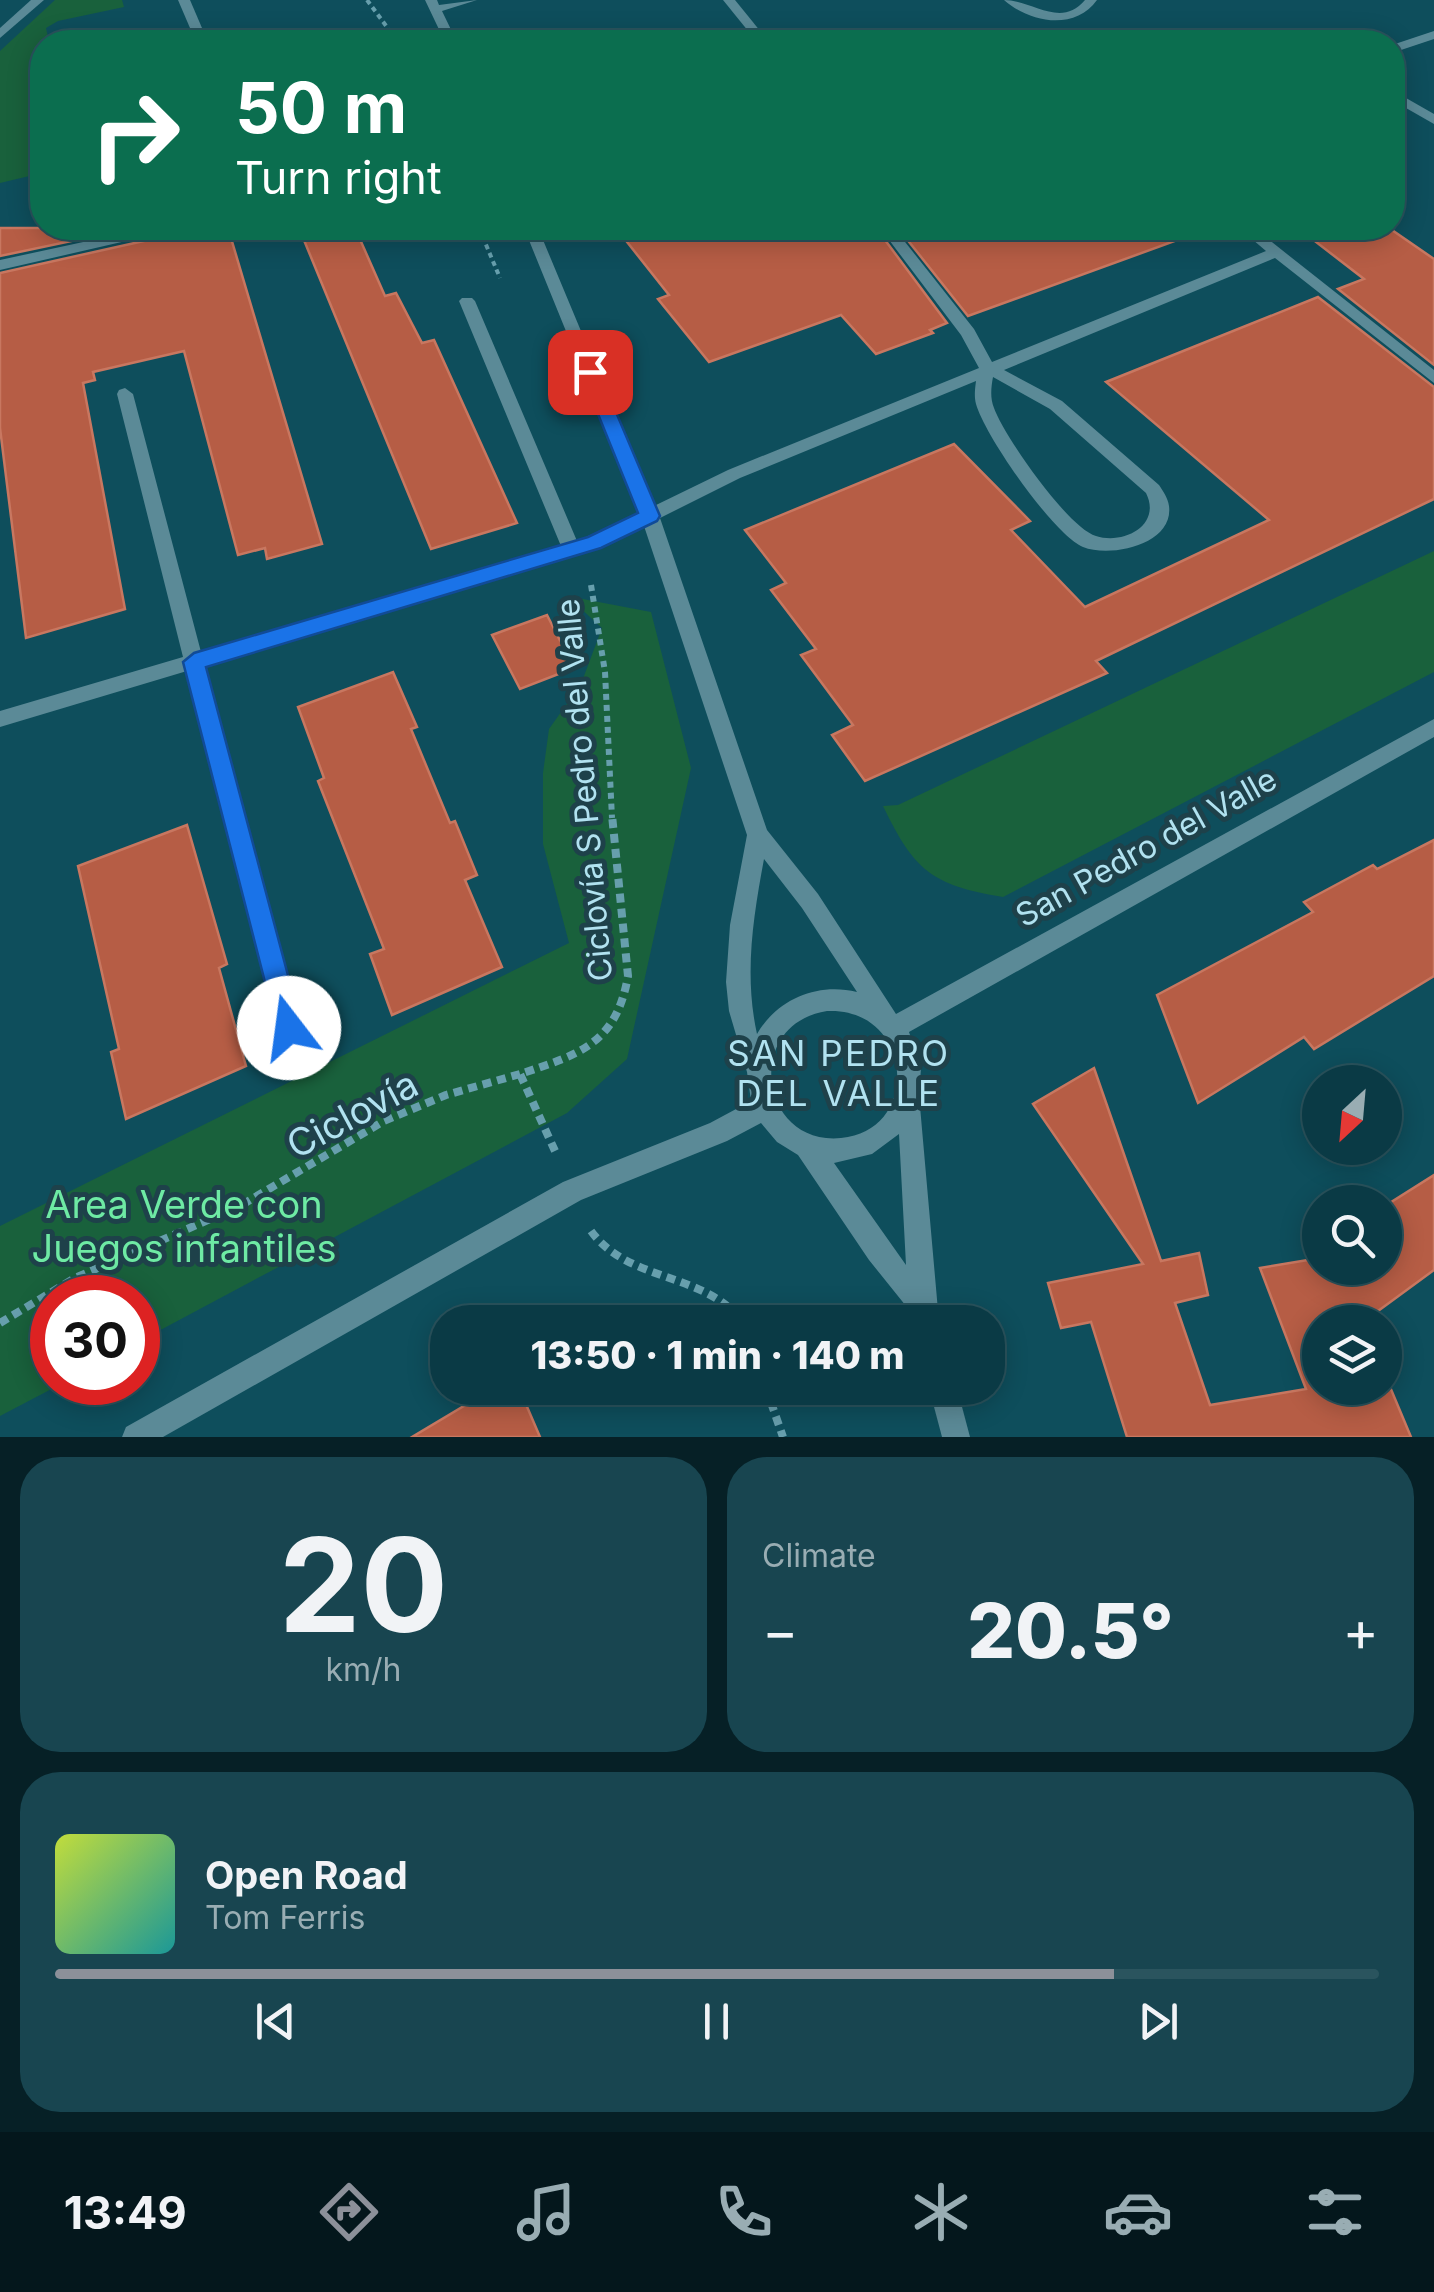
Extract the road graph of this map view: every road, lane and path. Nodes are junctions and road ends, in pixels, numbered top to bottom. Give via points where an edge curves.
1 (38, 0) edge
2 (184, 0) edge
3 (368, 0) edge
4 (471, 0) edge
5 (729, 0) edge
6 (1010, 0) edge
7 (1091, 0) edge
8 (434, 4) edge
9 (197, 30) edge
10 (389, 30) edge
11 (445, 30) edge
12 (753, 30) edge
13 (0, 34) edge
14 (1434, 35) edge
15 (1405, 45) edge
16 (1405, 102) edge
17 (1434, 120) edge
18 (111, 240) edge
19 (484, 240) edge
20 (536, 240) edge
21 (896, 240) edge
22 (1262, 240) edge
23 (1277, 252) junction
24 (0, 265) edge
25 (502, 282) dead end
26 (466, 301) dead end
27 (988, 369) junction
28 (1434, 378) edge
29 (125, 394) dead end
30 (650, 516) junction
31 (594, 542) junction
32 (572, 550) junction
33 (194, 662) junction
34 (0, 719) edge
35 (1434, 727) edge
36 (758, 835) junction
37 (888, 1024) junction
38 (289, 1028) dead end
39 (758, 1071) junction
40 (520, 1074) junction
41 (909, 1098) junction
42 (767, 1106) junction
43 (806, 1144) junction
44 (572, 1190) junction
45 (732, 1305) edge
46 (917, 1305) edge
47 (923, 1305) edge
48 (0, 1323) edge
49 (772, 1405) edge
50 (948, 1405) edge
51 (136, 1437) edge
52 (783, 1437) edge
53 (956, 1437) edge

1 - 13 street
2 - 9 street
3 - 10 path
4 - 8 street
5 - 12 street
6 - 7 street via 1029,12 1062,16 1082,12
8 - 11 street
14 - 15 street
16 - 17 street
18 - 24 street
19 - 25 path
20 - 30 street
21 - 27 street
22 - 23 street
23 - 27 street
23 - 28 street
26 - 32 street
27 - 27 street via 984,406 1072,533 1110,545 1158,523 1164,514 1153,489 1033,388
27 - 30 street via 734,474
29 - 33 street
30 - 31 street
30 - 36 street
31 - 32 street
31 - 40 path, Ciclovía S Pedro del Valle via 591,586 605,672 626,1000 603,1040
32 - 33 street
33 - 34 street
33 - 38 street
35 - 37 street, San Pedro del Valle
36 - 37 street
36 - 39 street via 736,992
37 - 39 street via 850,1002 814,1000 773,1026
37 - 41 street via 909,1062
39 - 42 street
40 - 44 path
40 - 48 path, Ciclovía via 384,1121 240,1206 76,1278
41 - 43 street via 898,1121 857,1149
41 - 47 street
42 - 43 street via 776,1122
42 - 44 street
43 - 46 street
44 - 45 path via 594,1238 611,1252
44 - 51 street
49 - 52 path
50 - 53 street

